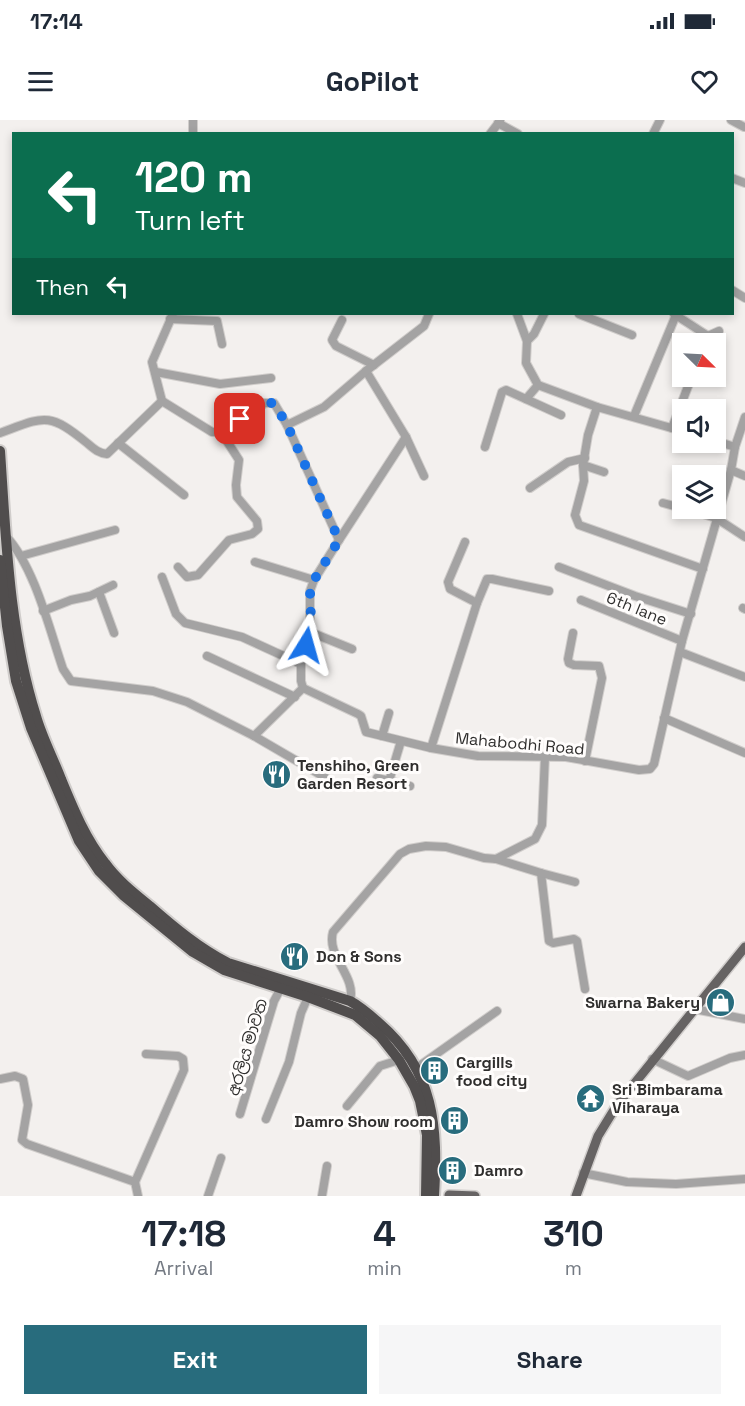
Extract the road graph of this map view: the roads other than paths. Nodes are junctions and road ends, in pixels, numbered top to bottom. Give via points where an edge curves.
1 (732, 120) edge
2 (499, 122) edge
3 (744, 127) edge
4 (515, 132) edge
5 (429, 315) edge
6 (517, 315) edge
7 (544, 315) edge
8 (582, 315) edge
9 (675, 315) edge
10 (676, 315) edge
11 (171, 316) edge
12 (342, 320) dead end
13 (719, 331) dead end
14 (697, 333) edge
15 (716, 333) edge
16 (632, 335) dead end
17 (527, 341) junction
18 (222, 344) dead end
19 (374, 365) junction
20 (366, 371) junction
21 (156, 372) junction
22 (271, 378) dead end
23 (538, 385) junction
24 (526, 399) junction
25 (162, 401) junction
26 (597, 407) junction
27 (561, 415) dead end
28 (634, 416) junction
29 (745, 417) edge
30 (287, 425) junction
31 (672, 428) edge
32 (221, 432) junction
33 (0, 433) edge
34 (406, 437) junction
35 (118, 443) junction
36 (726, 444) edge
37 (485, 447) dead end
38 (735, 447) junction
39 (0, 451) edge
40 (584, 461) junction
41 (731, 470) junction
42 (604, 472) dead end
43 (424, 476) dead end
44 (745, 476) edge
45 (726, 486) edge
46 (530, 488) dead end
47 (184, 495) dead end
48 (663, 502) dead end
49 (672, 505) edge
50 (716, 519) edge
51 (718, 519) edge
52 (115, 530) dead end
53 (4, 531) edge
54 (745, 537) edge
55 (339, 540) junction
56 (465, 542) dead end
57 (21, 556) junction
58 (0, 560) edge
59 (255, 562) dead end
60 (178, 567) dead end
61 (559, 567) dead end
62 (703, 569) junction
63 (162, 577) dead end
64 (314, 580) junction
65 (113, 585) dead end
66 (549, 591) dead end
67 (99, 592) junction
68 (581, 600) dead end
69 (477, 603) junction
70 (43, 611) junction
71 (691, 614) junction
72 (310, 632) junction
73 (114, 633) dead end
74 (573, 633) dead end
75 (682, 641) junction
76 (352, 649) dead end
77 (680, 652) junction
78 (207, 656) dead end
79 (302, 664) junction
80 (745, 677) edge
81 (303, 688) junction
82 (295, 697) junction
83 (388, 713) dead end
84 (664, 718) junction
85 (254, 736) junction
86 (382, 736) junction
87 (401, 741) junction
88 (431, 748) junction
89 (745, 753) edge
90 (545, 756) junction
91 (585, 761) junction
92 (326, 778) dead end
93 (377, 778) dead end
94 (389, 781) junction
95 (410, 786) dead end
96 (496, 859) junction
97 (541, 873) junction
98 (575, 882) dead end
99 (745, 947) edge
100 (281, 988) junction
101 (585, 989) dead end
102 (308, 997) junction
103 (350, 1001) junction
104 (694, 1009) junction
105 (497, 1011) dead end
106 (743, 1021) edge
107 (146, 1054) dead end
108 (745, 1055) edge
109 (652, 1059) junction
110 (399, 1060) junction
111 (415, 1069) junction
112 (0, 1079) edge
113 (347, 1106) dead end
114 (240, 1114) dead end
115 (266, 1119) dead end
116 (220, 1158) dead end
117 (327, 1166) dead end
118 (583, 1173) junction
119 (745, 1179) edge
120 (135, 1182) junction
121 (449, 1195) edge
122 (138, 1196) edge
123 (208, 1196) edge
124 (322, 1196) edge
125 (430, 1196) edge
126 (475, 1196) edge
127 (576, 1196) edge

1 - 3 street
2 - 4 street
5 - 19 street via 424,326
6 - 17 street
7 - 17 street
8 - 16 street
9 - 28 street
10 - 14 street
11 - 18 street via 217,321
11 - 21 street via 152,362
12 - 19 street via 333,343
13 - 15 street
17 - 23 street via 526,363
19 - 20 street
20 - 30 street via 324,407
20 - 34 street
21 - 22 street via 220,384
21 - 25 street
23 - 24 street
23 - 26 street
24 - 27 street
24 - 37 street via 506,390 502,392
25 - 32 street via 212,432
25 - 35 street
26 - 28 street
26 - 40 street
28 - 31 street
29 - 38 street, Mahabodhi Road
30 - 32 street via 271,402
30 - 55 street
32 - 60 street via 239,460 237,497 257,521 258,529 229,540 198,575 187,577
33 - 35 street via 36,420 51,419 72,430 99,453 107,454
34 - 43 street
34 - 55 street
35 - 47 street
36 - 38 street
38 - 41 street, Mahabodhi Road
39 - 53 highway
40 - 42 street
40 - 46 street via 568,462
40 - 62 street via 584,481 575,515 579,525
41 - 44 street
41 - 45 street, Mahabodhi Road
48 - 49 street
50 - 62 street, Mahabodhi Road
51 - 54 street
52 - 57 street
53 - 57 street
53 - 103 highway via 14,617 36,717 73,808 105,864 131,891 213,955
55 - 64 street
56 - 69 street via 448,586
57 - 70 street
58 - 100 highway via 16,681 31,728 79,841 92,861 123,895 194,952 224,970
59 - 64 street
61 - 71 street
62 - 71 street, Mahabodhi Road
63 - 79 street via 176,614 185,623 242,637
64 - 72 street via 310,591
65 - 67 street
66 - 69 street via 487,579
67 - 70 street
67 - 73 street
68 - 75 street, 6th lane
69 - 88 street
70 - 85 street via 71,681 153,691 187,702
71 - 75 street, Mahabodhi Road
72 - 76 street
72 - 79 street
74 - 91 street via 568,663 598,666 602,678
75 - 77 street, Mahabodhi Road
77 - 80 street
77 - 84 street, Mahabodhi Road
78 - 82 street
79 - 81 street
81 - 82 street
81 - 86 street, Mahabodhi Road via 358,714 365,731
82 - 85 street
83 - 86 street
84 - 89 street
84 - 91 street, Mahabodhi Road via 650,769
85 - 92 street
86 - 87 street, Mahabodhi Road
87 - 88 street, Mahabodhi Road
87 - 94 street
88 - 90 street, Mahabodhi Road via 478,756
90 - 91 street, Mahabodhi Road
90 - 96 street via 542,825 535,839
93 - 94 street
94 - 95 street
96 - 97 street
96 - 103 street via 446,847 426,846 400,854 333,932 333,946 350,984
97 - 98 street
97 - 101 street via 549,941 577,941
99 - 104 main road
100 - 102 highway
100 - 114 street, අරලිය මාවත
102 - 110 highway via 356,1015
102 - 115 street via 289,1062
103 - 111 highway via 388,1031
104 - 106 street
104 - 109 main road
105 - 111 street
107 - 120 street via 178,1056 183,1059 184,1070
108 - 109 street via 688,1076
109 - 118 main road via 606,1122
110 - 113 street via 380,1066
110 - 125 highway via 417,1094 426,1128
111 - 125 highway via 429,1096 434,1124 436,1145
112 - 120 street via 23,1079 28,1105 22,1140 27,1144
116 - 123 street
117 - 124 street
118 - 119 street via 627,1182 676,1184
118 - 127 main road
120 - 122 street
121 - 125 street
121 - 126 main road

